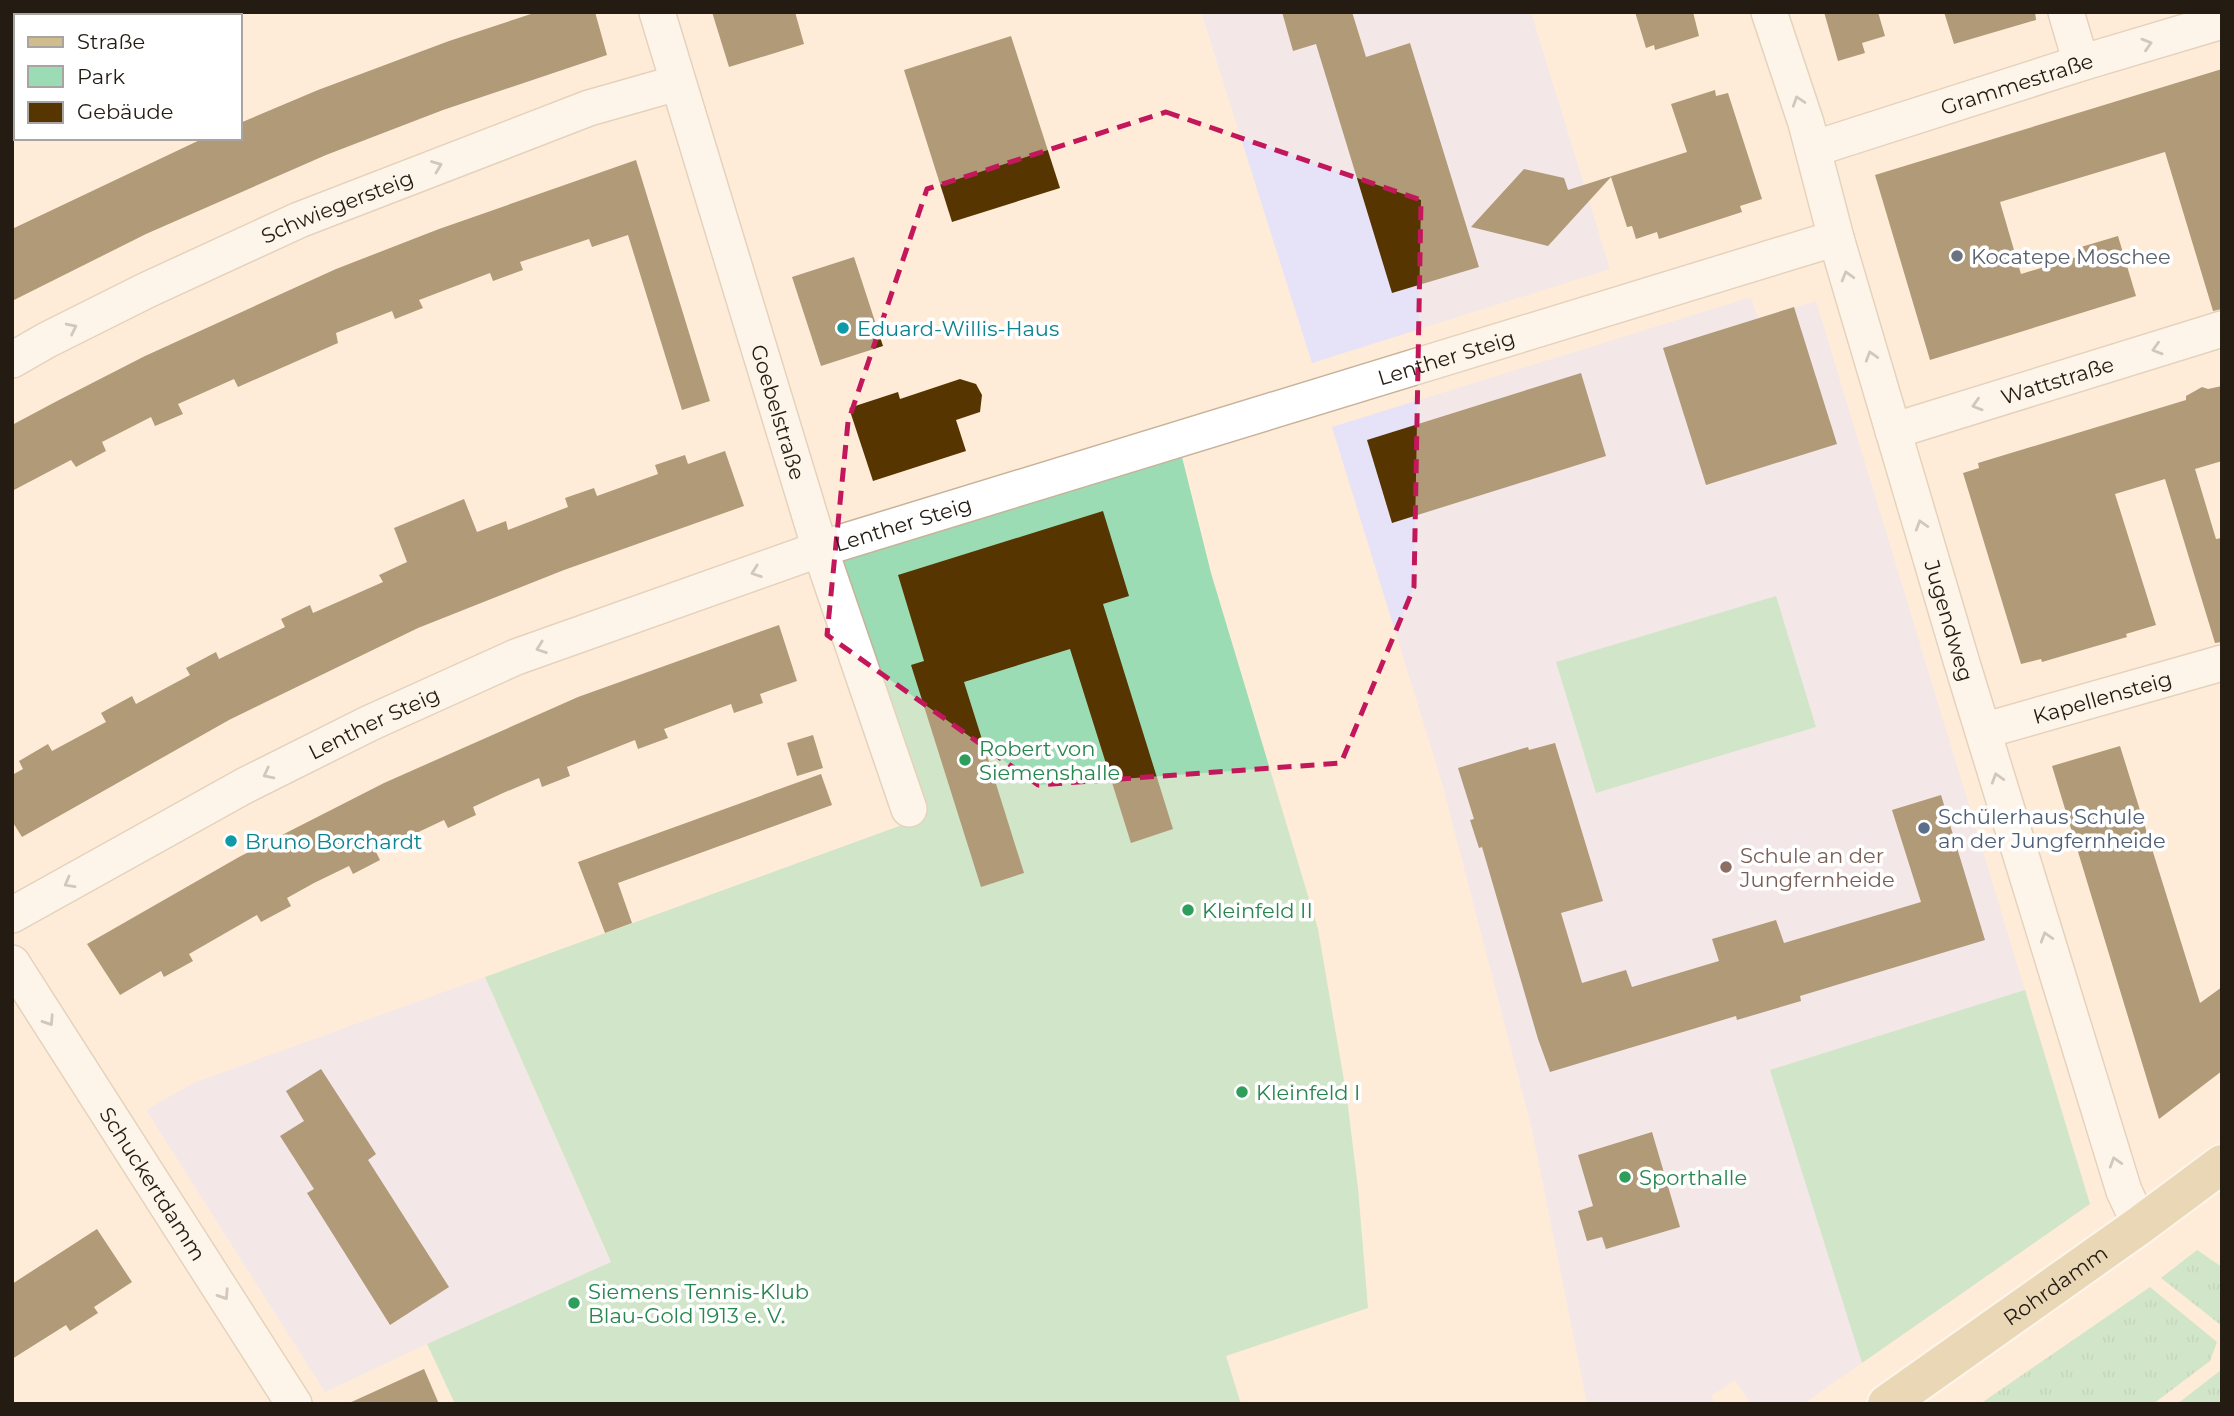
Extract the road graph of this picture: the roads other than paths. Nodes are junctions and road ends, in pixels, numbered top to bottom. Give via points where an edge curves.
1 (657, 12) edge
2 (1769, 12) edge
3 (2066, 12) edge
4 (2222, 21) edge
5 (2081, 63) junction
6 (677, 83) junction
7 (1813, 149) junction
8 (1836, 238) junction
9 (2222, 329) edge
10 (12, 360) edge
11 (1893, 431) junction
12 (820, 549) junction
13 (2222, 663) edge
14 (1983, 731) junction
15 (909, 809) dead end
16 (12, 915) edge
17 (12, 963) edge
18 (2222, 1164) edge
19 (2140, 1225) junction
20 (294, 1404) edge
21 (1887, 1404) edge

1 - 6 street, Goebelstraße
7 -> 2 street, Jugendweg
3 - 5 street
5 -> 4 street, Grammestraße
5 - 7 street, Grammestraße
10 -> 6 street, Schwiegersteig via 147,290 299,220 589,108
6 - 12 street, Goebelstraße
7 - 8 street, Jugendweg
11 -> 8 street, Jugendweg
8 - 12 street, Lenther Steig
9 -> 11 street, Wattstraße
14 -> 11 street, Jugendweg
12 - 15 street, Goebelstraße
12 -> 16 street, Lenther Steig via 516,657 370,723 244,786
13 - 14 street, Kapellensteig
19 -> 14 street, Jugendweg via 2124,1191
17 -> 20 street, Schuckertdamm
18 - 19 main road, Rohrdamm
19 - 21 main road, Rohrdamm

